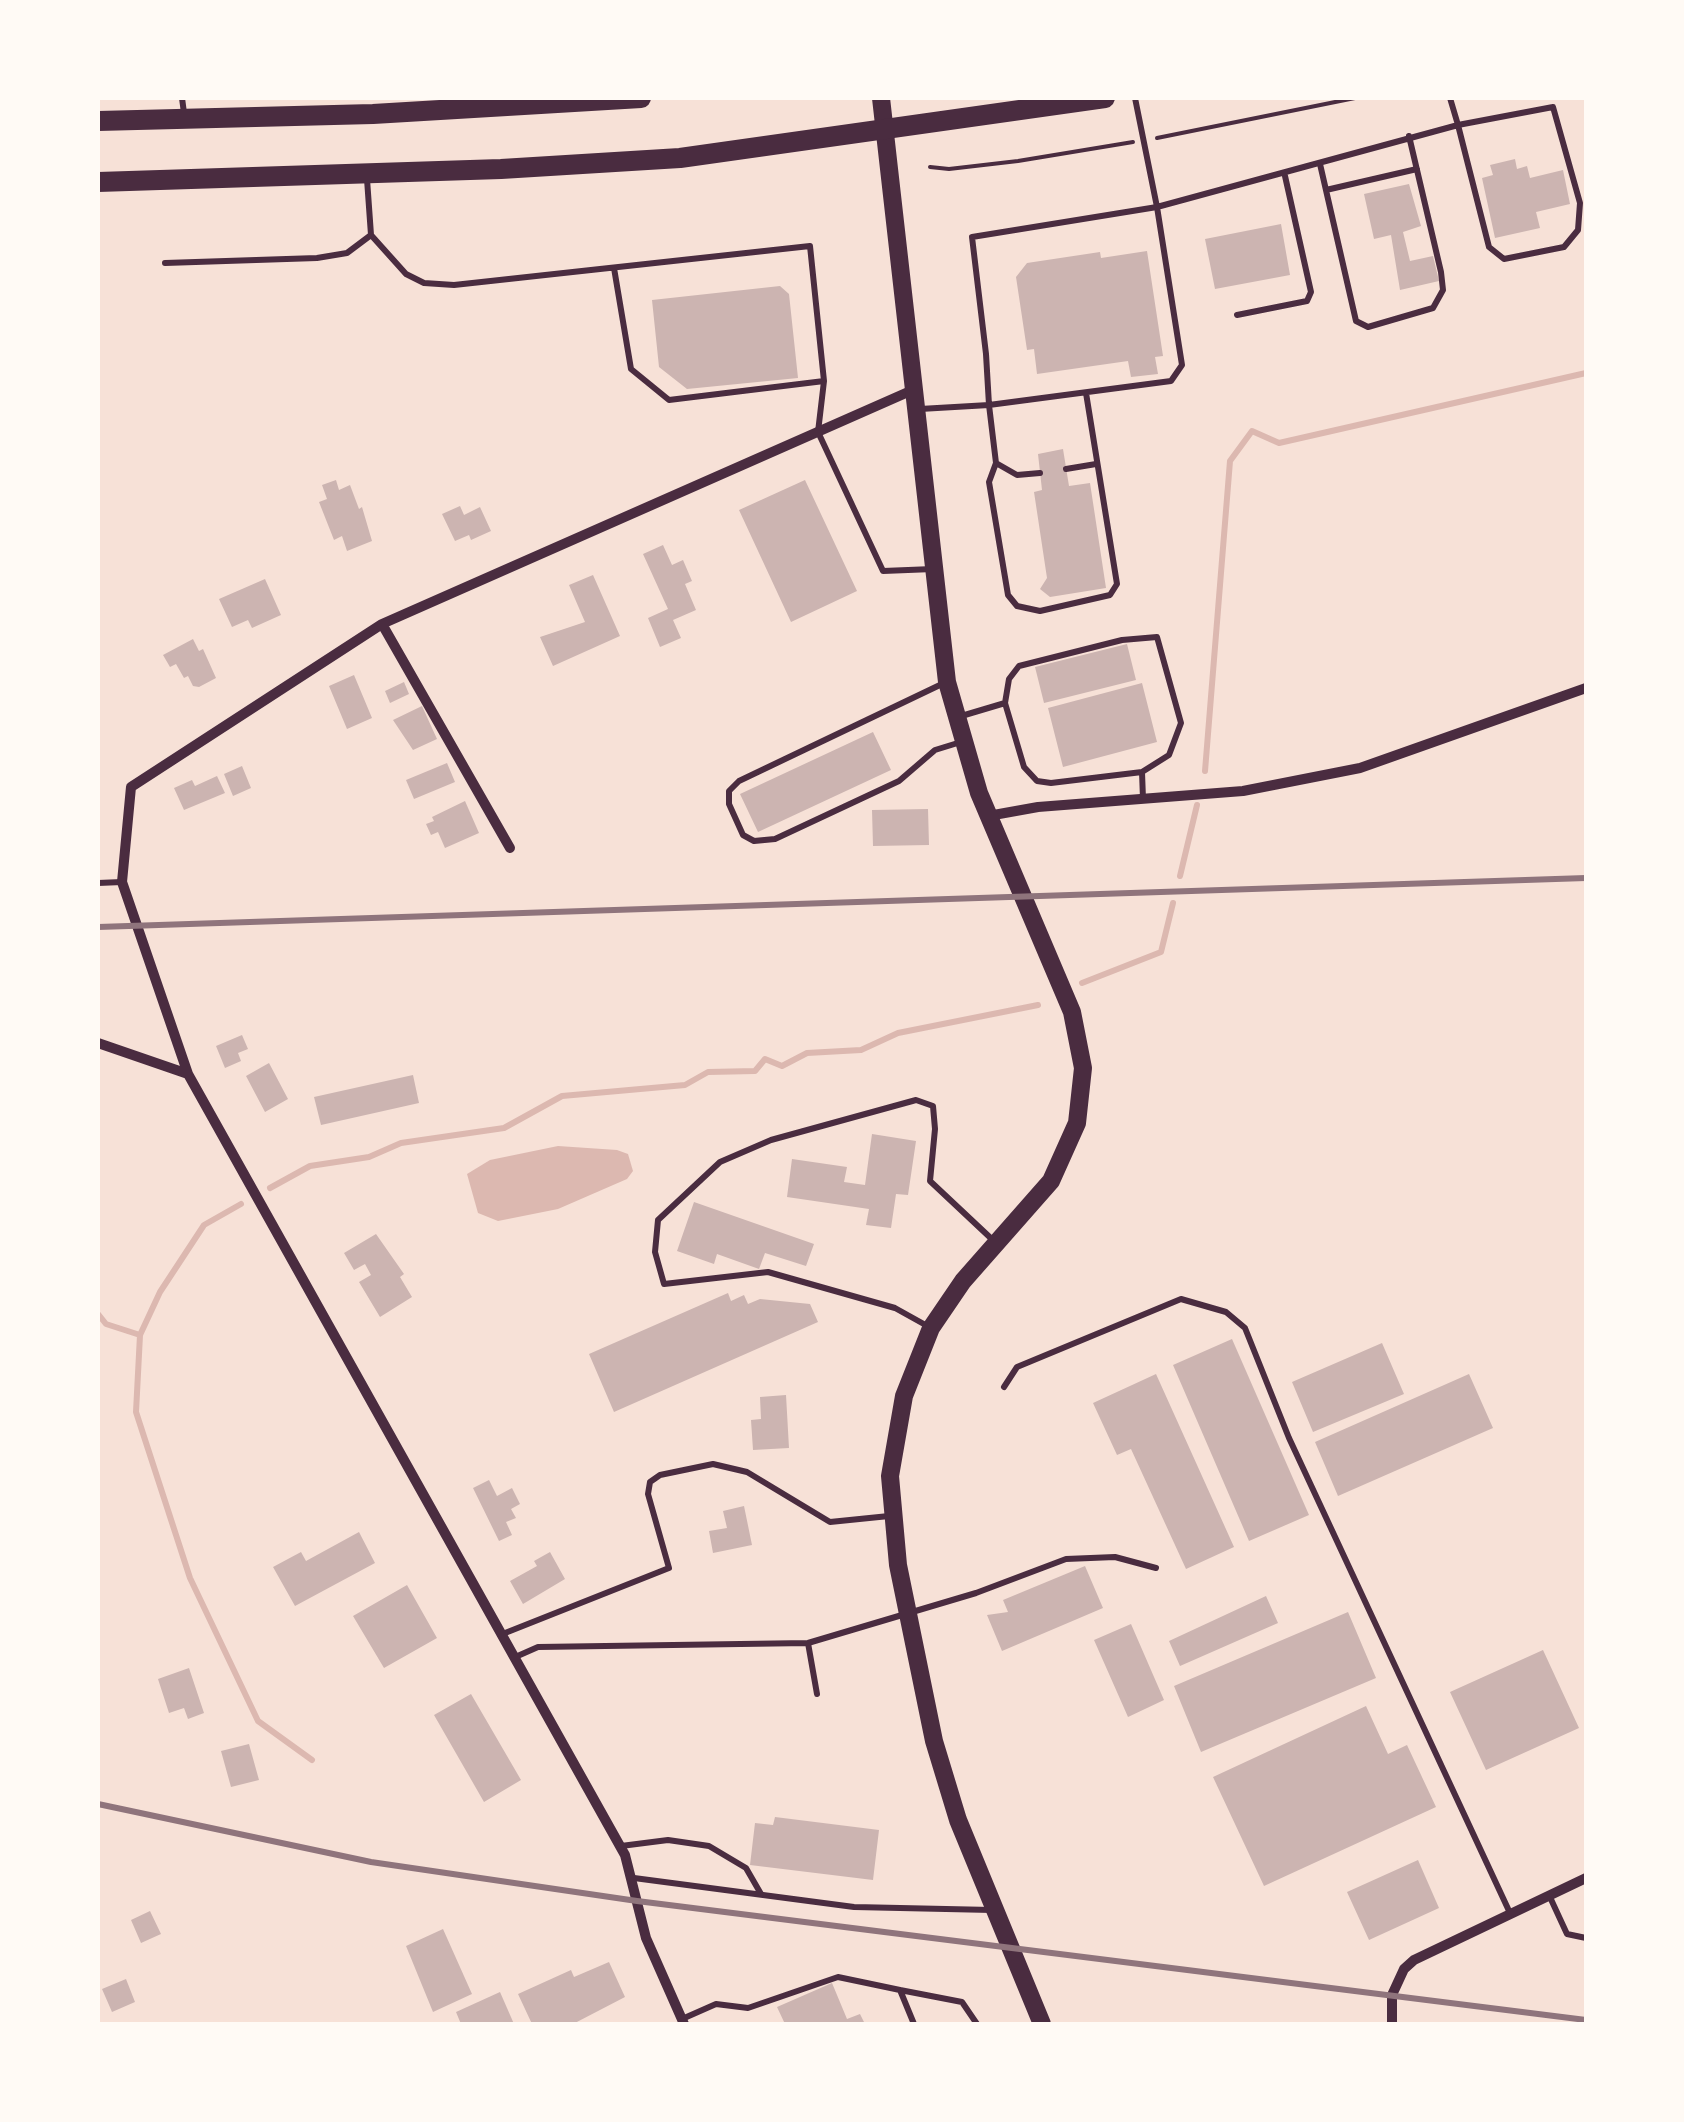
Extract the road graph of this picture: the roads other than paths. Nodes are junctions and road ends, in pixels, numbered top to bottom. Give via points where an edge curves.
1 (641, 98) edge
2 (881, 98) edge
3 (1106, 98) edge
4 (1135, 98) edge
5 (1450, 98) edge
6 (602, 99) edge
7 (520, 102) edge
8 (364, 106) edge
9 (183, 108) edge
10 (98, 121) edge
11 (1458, 125) junction
12 (886, 130) junction
13 (1409, 136) junction
14 (1320, 164) junction
15 (1417, 170) junction
16 (367, 173) junction
17 (1285, 176) junction
18 (98, 186) edge
19 (1326, 190) junction
20 (1158, 208) junction
21 (371, 235) junction
22 (165, 263) dead end
23 (614, 268) junction
24 (1237, 315) dead end
25 (824, 381) junction
26 (916, 389) junction
27 (1086, 393) junction
28 (990, 406) junction
29 (918, 409) junction
30 (818, 432) junction
31 (996, 463) junction
32 (1096, 464) junction
33 (1066, 468) dead end
34 (1040, 472) dead end
35 (935, 569) junction
36 (382, 624) junction
37 (947, 682) junction
38 (1586, 688) edge
39 (1005, 703) junction
40 (956, 718) junction
41 (962, 742) junction
42 (1142, 772) junction
43 (1143, 800) junction
44 (988, 816) junction
45 (510, 848) dead end
46 (122, 882) junction
47 (98, 883) edge
48 (98, 1043) edge
49 (188, 1074) junction
50 (996, 1244) junction
51 (930, 1328) junction
52 (1004, 1387) dead end
53 (892, 1516) junction
54 (1156, 1568) dead end
55 (908, 1616) junction
56 (498, 1635) junction
57 (808, 1643) junction
58 (512, 1658) junction
59 (816, 1694) dead end
60 (620, 1846) junction
61 (634, 1878) junction
62 (1586, 1878) edge
63 (762, 1895) junction
64 (1548, 1895) junction
65 (994, 1910) junction
66 (1510, 1913) junction
67 (1586, 1938) edge
68 (900, 1990) junction
69 (683, 2022) edge
70 (914, 2024) edge
71 (977, 2024) edge
72 (1042, 2024) edge
73 (1392, 2024) edge

1 - 6 highway
2 - 12 main road
3 - 12 highway
4 - 20 lane
5 - 11 lane
6 - 7 highway
7 - 8 highway
8 - 9 highway
9 - 10 highway
11 - 11 lane via 1489,247 1504,259 1564,248 1578,230 1580,203 1554,107
11 - 13 lane
12 - 16 highway via 680,158
12 - 26 main road
13 - 14 lane
13 - 15 lane
14 - 17 lane
14 - 19 lane
15 - 19 lane
15 - 19 lane via 1443,290 1434,308 1368,327 1356,320
16 - 18 highway
16 - 21 lane
17 - 20 lane
17 - 24 lane via 1311,292 1307,302
20 - 27 lane via 1182,365 1171,382
20 - 28 lane via 972,237
21 - 22 lane via 347,253 317,258
21 - 23 lane via 406,274 424,283
23 - 25 lane via 630,369 669,400
23 - 25 lane via 810,246
25 - 30 lane
26 - 29 main road
26 - 30 street
27 - 28 lane
27 - 32 lane
28 - 29 lane
28 - 31 lane
29 - 35 main road
30 - 35 lane via 883,571
30 - 36 street
31 - 32 lane via 989,482 1008,596 1017,606 1040,611 1110,595 1117,584
31 - 34 lane via 1017,475
32 - 33 lane
35 - 37 main road
36 - 45 street
36 - 46 street via 131,787
37 - 40 main road
37 - 41 lane via 738,780 729,804 742,835 776,839 900,781 935,750
38 - 43 street via 1360,768 1244,791
39 - 40 lane
39 - 42 lane via 1024,767 1037,780
39 - 42 lane via 1019,666 1122,640 1158,638 1180,723 1169,756
40 - 41 main road
41 - 44 main road
42 - 43 lane
43 - 44 street
44 - 50 main road via 1072,1012 1083,1068 1077,1123 1062,1162
46 - 47 lane
46 - 49 street
48 - 49 street
49 - 56 street
50 - 51 main road
50 - 51 lane via 930,1181 932,1106 916,1100 771,1140 720,1162 658,1220 655,1252 664,1284 768,1272 895,1308
51 - 53 main road via 894,1437
52 - 66 lane via 1017,1367 1181,1299 1226,1312 1245,1328 1297,1456
53 - 55 main road
53 - 56 lane via 830,1522 746,1472 712,1464 660,1475 648,1494 669,1568
54 - 55 lane via 1115,1557 1066,1558
55 - 57 lane
55 - 65 main road via 946,1784
56 - 58 street
57 - 58 lane via 538,1647
57 - 59 lane
58 - 60 street
60 - 61 street
60 - 63 lane via 668,1840 709,1846 746,1868
61 - 63 lane
61 - 69 street via 646,1938
62 - 64 street
63 - 65 lane via 854,1907
64 - 66 street
64 - 67 lane via 1567,1934
65 - 72 main road
66 - 73 street via 1404,1969 1392,1995
68 - 69 lane via 838,1977 748,2008 716,2004
68 - 70 lane
68 - 71 lane via 962,2002

